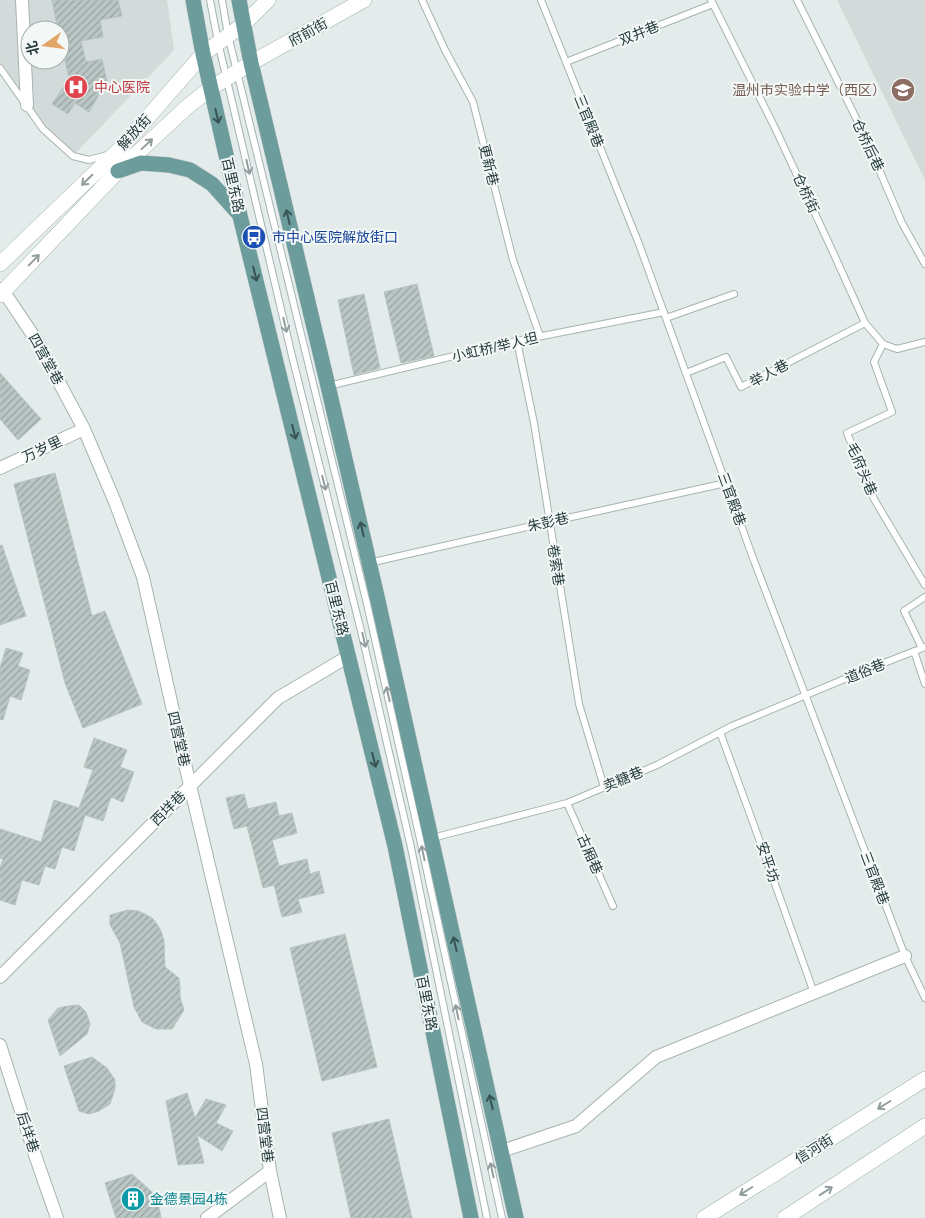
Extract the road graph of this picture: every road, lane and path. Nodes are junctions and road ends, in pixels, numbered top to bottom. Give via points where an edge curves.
1 (22, 0) edge
2 (193, 0) edge
3 (210, 0) edge
4 (222, 0) edge
5 (240, 0) edge
6 (268, 0) edge
7 (364, 0) edge
8 (422, 0) edge
9 (541, 0) edge
10 (797, 0) edge
11 (712, 2) edge
12 (244, 24) junction
13 (223, 38) junction
14 (203, 54) junction
15 (566, 62) junction
16 (251, 63) junction
17 (0, 68) edge
18 (232, 75) junction
19 (211, 88) junction
20 (27, 105) junction
21 (116, 153) junction
22 (118, 171) junction
23 (240, 216) junction
24 (0, 264) edge
25 (925, 264) edge
26 (1, 292) edge
27 (734, 294) dead end
28 (665, 315) junction
29 (864, 323) junction
30 (540, 336) junction
31 (517, 341) junction
32 (925, 342) edge
33 (883, 344) junction
34 (686, 373) junction
35 (328, 386) junction
36 (84, 429) junction
37 (0, 468) edge
38 (726, 483) junction
39 (549, 522) junction
40 (369, 563) junction
41 (925, 585) edge
42 (925, 597) edge
43 (924, 648) edge
44 (914, 651) junction
45 (349, 656) junction
46 (925, 684) edge
47 (805, 695) junction
48 (720, 732) junction
49 (190, 786) junction
50 (604, 787) junction
51 (567, 803) junction
52 (432, 838) junction
53 (613, 906) dead end
54 (904, 956) junction
55 (0, 977) edge
56 (814, 993) junction
57 (925, 998) edge
58 (0, 1045) edge
59 (925, 1079) edge
60 (925, 1126) edge
61 (502, 1151) junction
62 (270, 1171) junction
63 (57, 1218) edge
64 (207, 1218) edge
65 (280, 1218) edge
66 (471, 1218) edge
67 (487, 1218) edge
68 (502, 1218) edge
69 (516, 1218) edge
70 (704, 1218) edge
71 (785, 1218) edge

1 - 20 street
2 - 14 main road, 百里东路
3 - 13 lane
4 - 13 lane
5 - 12 main road
6 - 12 main road, 解放街
7 - 16 main road, 府前街
8 - 30 lane, 更新巷 via 473,102 513,260
9 - 15 lane, 三官殿巷
10 - 25 lane, 仓桥后巷 via 863,132 902,223
11 - 15 lane, 双井巷
11 - 29 lane, 仓桥街 via 779,136
12 - 13 main road, 解放街
12 - 16 main road
13 - 14 main road, 解放街
13 - 18 lane
13 - 18 lane
14 - 19 main road, 百里东路
14 - 21 main road, 解放街
15 - 28 lane, 三官殿巷
16 - 18 main road, 解放街
35 -> 16 main road
17 - 20 lane
18 - 19 main road, 解放街
18 -> 67 lane via 292,356 410,843
68 -> 18 lane via 367,604
22 -> 19 main road, 解放街
19 -> 23 main road, 百里东路
20 - 21 lane via 43,129 73,156 89,160
21 -> 24 main road, 解放街
22 - 23 main road via 141,163 190,170 212,184
26 -> 22 main road, 解放街
23 -> 45 main road, 百里东路
26 - 36 street, 四营堂巷 via 37,341
27 - 28 lane, 小虹桥/举人坦
28 - 30 lane, 小虹桥/举人坦
28 - 34 lane, 三官殿巷
29 - 33 lane, 仓桥街
29 - 34 lane, 举人巷 via 740,388 726,357
30 - 31 lane, 小虹桥/举人坦
31 - 35 lane, 小虹桥/举人坦
31 - 39 lane, 卷索巷
32 - 33 lane via 897,349
33 - 41 lane, 毛府头巷 via 874,362 892,412 847,433 874,499
34 - 38 lane, 三官殿巷
40 -> 35 main road
36 - 37 street, 万岁里
36 - 49 street, 四营堂巷 via 142,577
38 - 39 lane, 朱彭巷
38 - 47 lane, 三官殿巷
39 - 40 lane, 朱彭巷
39 - 50 lane, 卷索巷 via 579,704
40 - 52 main road
42 - 43 lane via 904,611
43 - 44 lane, 道俗巷
44 - 46 lane
44 - 47 lane, 道俗巷
45 - 49 street, 西垟巷 via 278,698
45 -> 66 main road, 百里东路 via 396,846
47 - 48 lane, 卖糖巷
47 - 54 lane, 三官殿巷
48 - 50 lane, 卖糖巷 via 657,765
48 - 56 lane, 安平坊
49 - 55 street, 西垟巷
49 - 62 street, 四营堂巷 via 256,1064
50 - 51 lane, 卖糖巷
51 - 52 lane, 卖糖巷
51 - 53 lane, 古厢巷
61 -> 52 main road
54 - 56 street
54 - 57 lane, 三官殿巷
56 - 61 street via 656,1057 576,1126
58 - 63 street, 后垟巷
59 -> 70 main road, 信河街
71 -> 60 main road
61 - 69 main road
62 - 64 street
62 - 65 street, 四营堂巷

